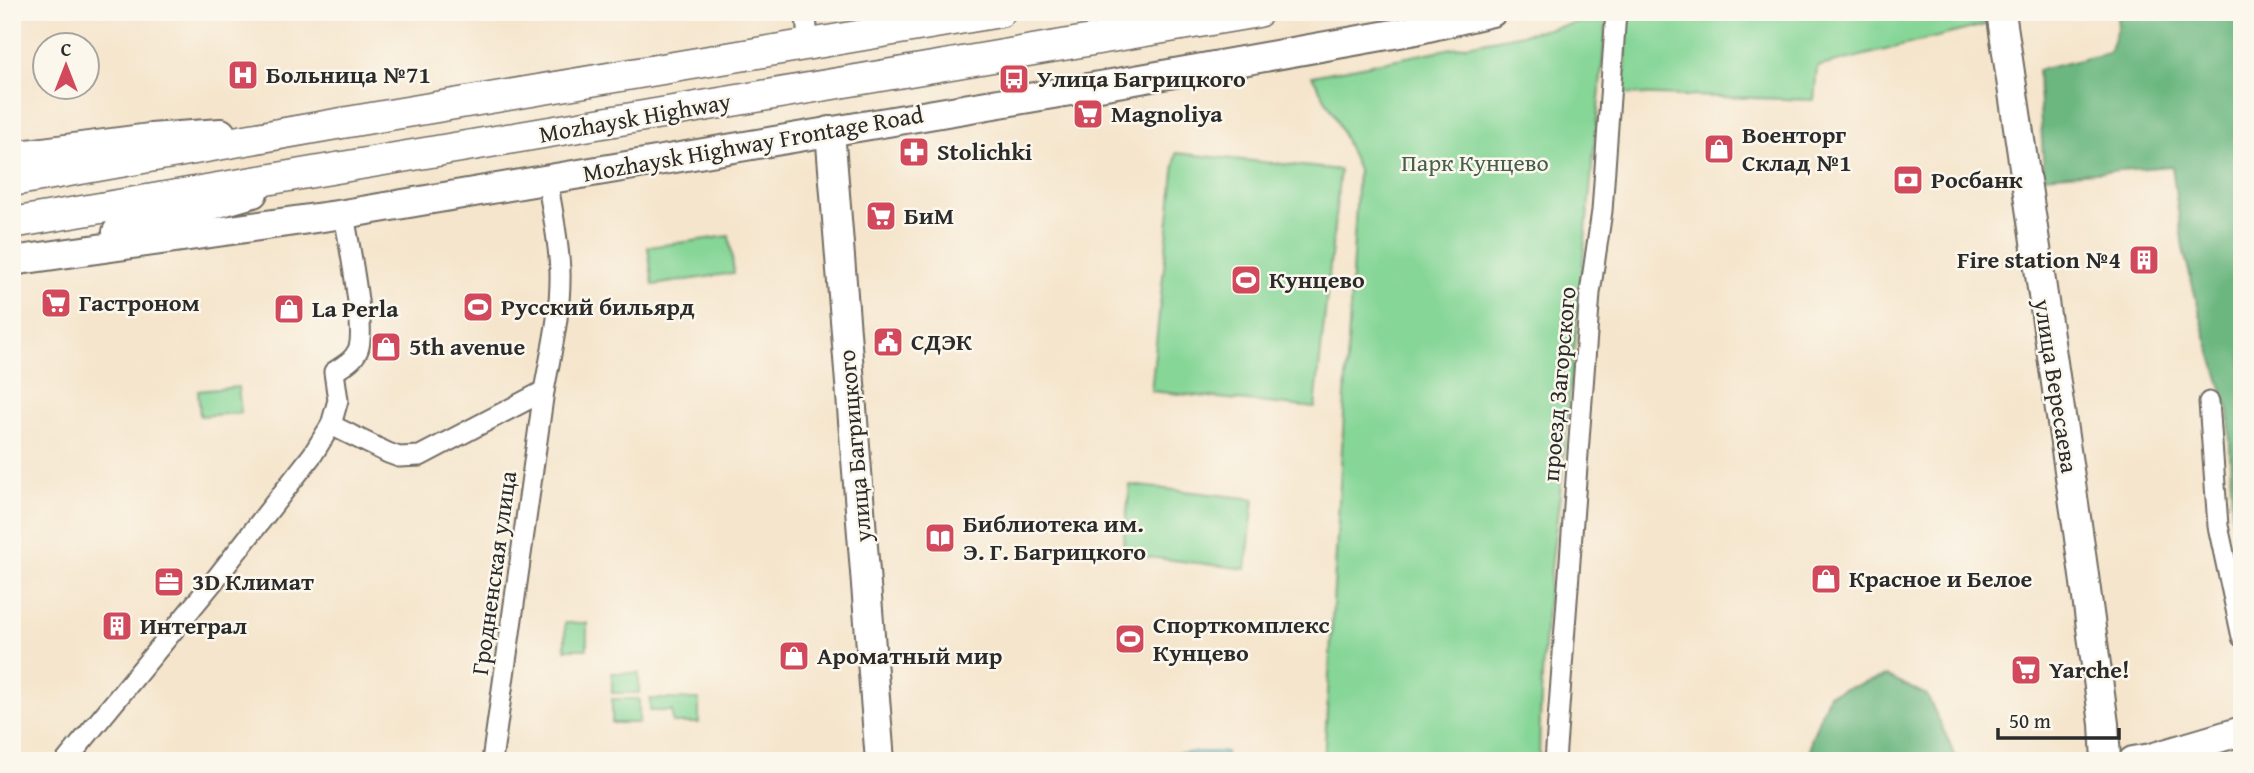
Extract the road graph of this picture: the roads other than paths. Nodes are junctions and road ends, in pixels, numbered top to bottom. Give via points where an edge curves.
1 (806, 12) edge
2 (1000, 12) edge
3 (1258, 12) edge
4 (1492, 12) edge
5 (1616, 12) edge
6 (2001, 12) edge
7 (808, 45) junction
8 (342, 123) junction
9 (830, 131) junction
10 (12, 156) edge
11 (346, 167) junction
12 (547, 179) junction
13 (12, 181) edge
14 (344, 214) junction
15 (12, 223) edge
16 (14, 260) edge
17 (544, 391) junction
18 (2209, 402) dead end
19 (331, 425) junction
20 (2242, 637) edge
21 (2242, 731) edge
22 (66, 761) edge
23 (492, 761) edge
24 (880, 761) edge
25 (1555, 761) edge
26 (2106, 761) edge
27 (2133, 761) edge

1 - 7 street
2 - 7 main road, Mozhaysk Highway
3 - 11 main road, Mozhaysk Highway
4 - 9 main road, Mozhaysk Highway Frontage Road via 1403,32
5 - 25 street, проезд Загорского
6 - 26 main road, улица Вересаева via 2078,531
7 - 8 main road, Mozhaysk Highway
8 - 10 main road via 150,138
8 - 13 main road, Mozhaysk Highway
9 - 12 main road, Mozhaysk Highway Frontage Road
9 - 24 main road, улица Багрицкого
11 - 15 main road, Mozhaysk Highway
11 - 16 main road
12 - 14 main road, Mozhaysk Highway Frontage Road
12 - 17 street, Гродненская улица via 560,270
14 - 16 main road, Mozhaysk Highway Frontage Road
14 - 19 street via 360,348 334,372 338,400
17 - 19 street via 419,456 399,457
17 - 23 street, Гродненская улица
18 - 20 street via 2218,526
19 - 22 street via 214,582
21 - 27 main road

